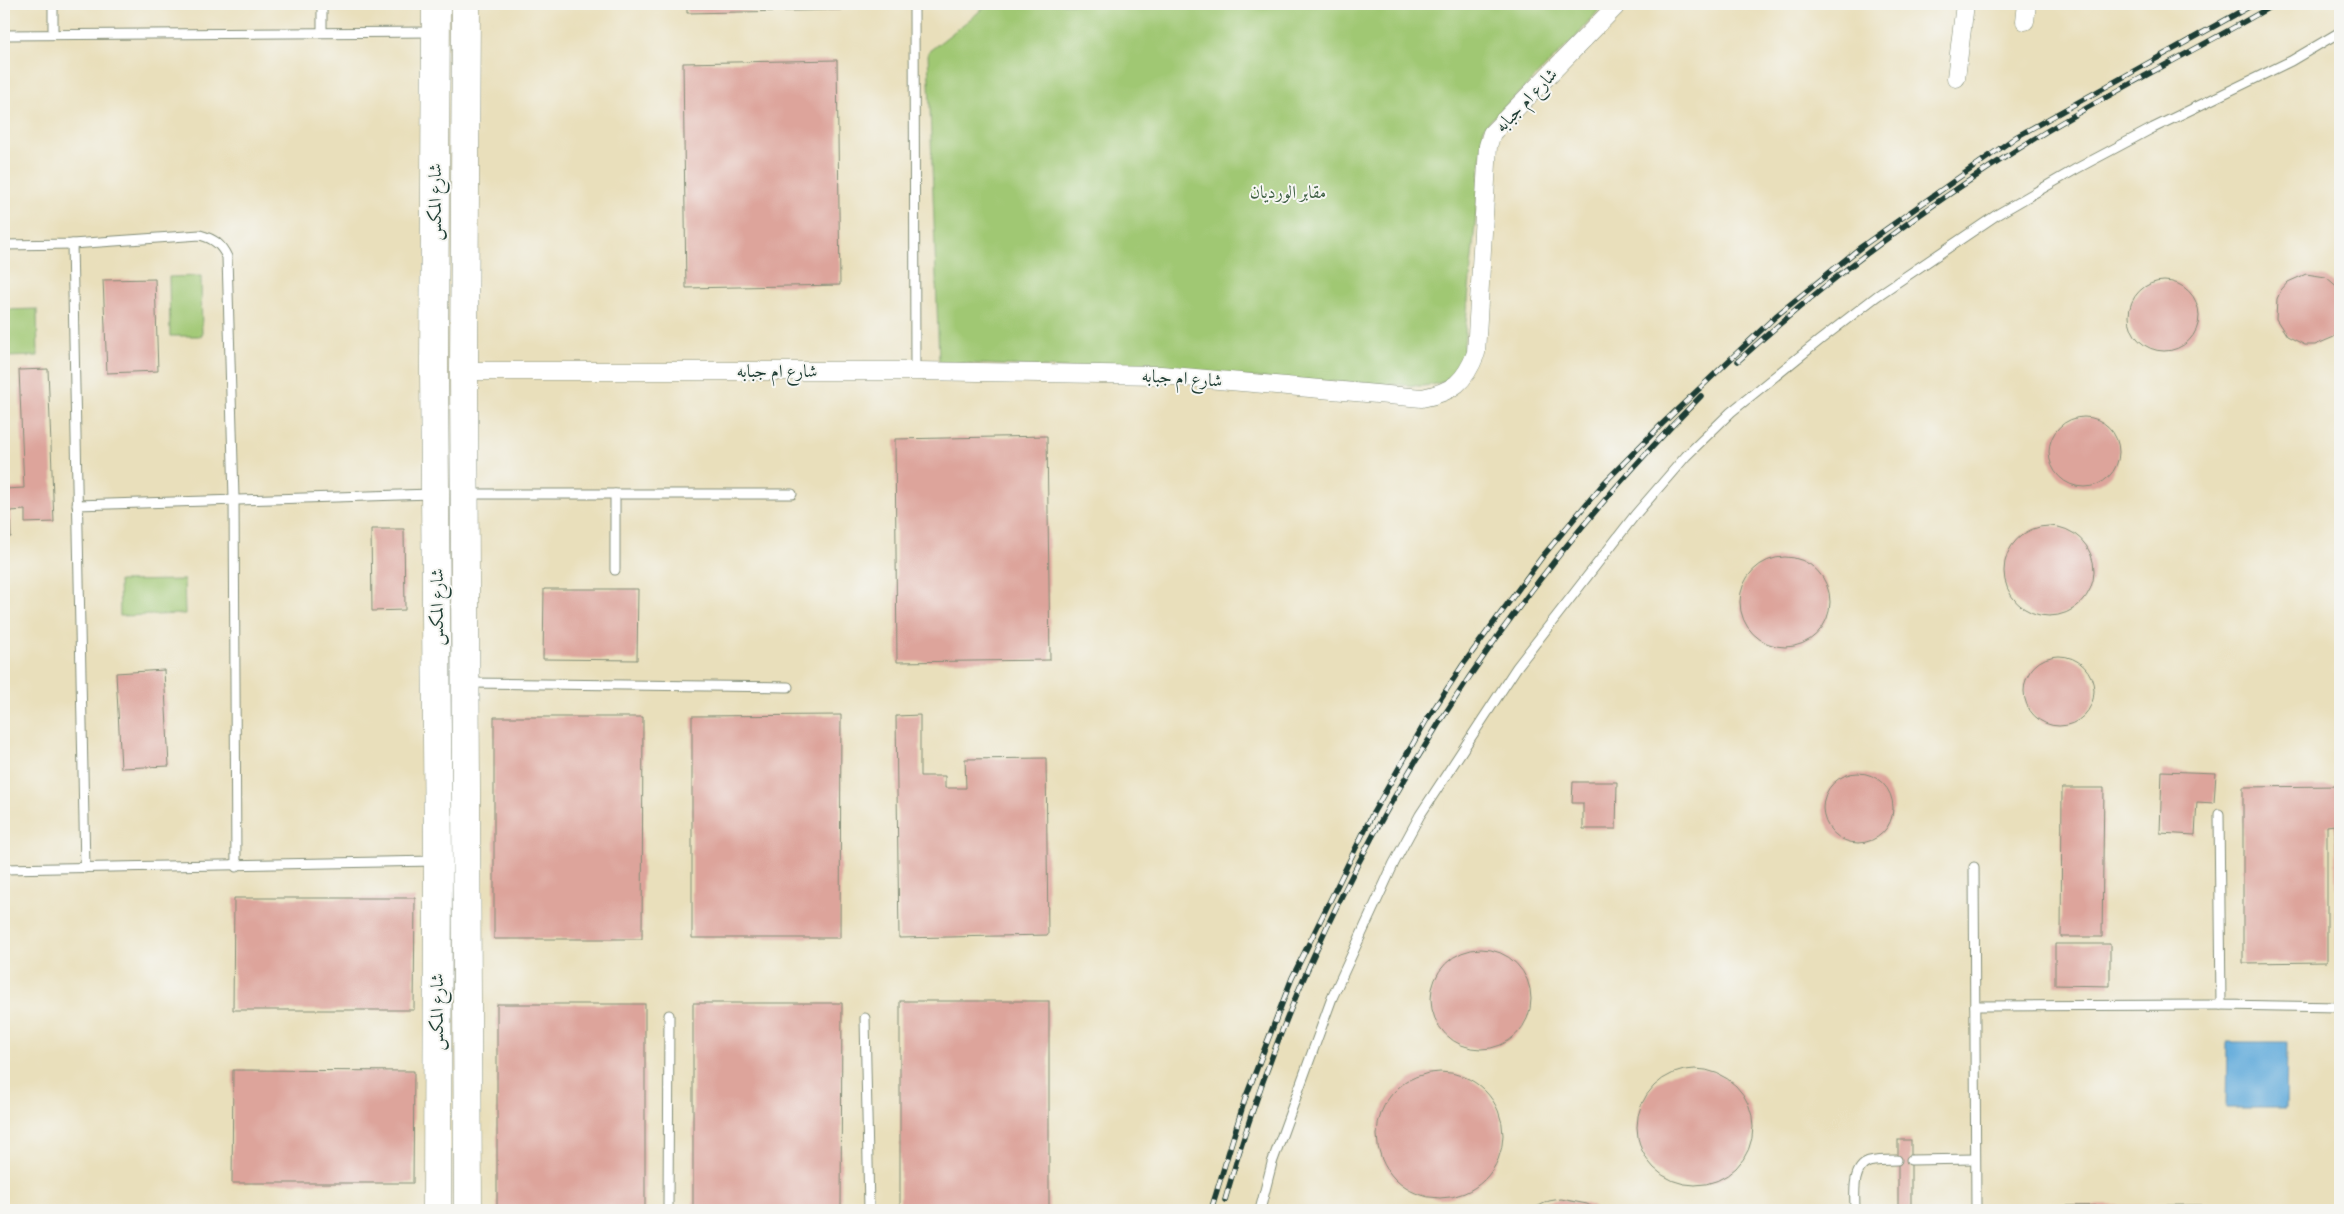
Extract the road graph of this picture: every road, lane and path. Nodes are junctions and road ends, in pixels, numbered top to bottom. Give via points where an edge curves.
1 (52, 4) edge
2 (322, 4) edge
3 (436, 4) edge
4 (466, 4) edge
5 (914, 4) edge
6 (1618, 4) edge
7 (1965, 4) edge
8 (322, 32) junction
9 (436, 32) junction
10 (2340, 32) edge
11 (53, 34) junction
12 (4, 35) edge
13 (1956, 78) dead end
14 (72, 244) junction
15 (4, 245) edge
16 (464, 372) junction
17 (915, 372) junction
18 (436, 494) junction
19 (465, 494) junction
20 (615, 494) junction
21 (792, 494) dead end
22 (234, 498) junction
23 (77, 504) junction
24 (615, 570) dead end
25 (465, 683) junction
26 (788, 687) dead end
27 (2219, 814) dead end
28 (438, 861) junction
29 (236, 867) junction
30 (1974, 867) dead end
31 (85, 868) junction
32 (4, 869) edge
33 (2221, 1005) junction
34 (1975, 1006) junction
35 (2340, 1007) edge
36 (669, 1015) dead end
37 (865, 1018) dead end
38 (1975, 1159) junction
39 (1897, 1160) dead end
40 (1911, 1160) dead end
41 (437, 1210) edge
42 (468, 1210) edge
43 (668, 1210) edge
44 (869, 1210) edge
45 (1260, 1210) edge
46 (1855, 1210) edge
47 (1976, 1210) edge

1 - 11 lane
2 - 8 lane
3 - 9 main road, شارع المكس
4 - 16 main road, شارع المكس
5 - 17 lane
6 - 17 street, شارع ام جبابه via 1492,133 1488,146 1476,353 1469,370 1457,385 1441,394 1422,398 1161,375
7 - 13 street
8 - 9 lane
8 - 11 lane
9 - 18 main road, شارع المكس
10 - 45 lane via 2292,61 2152,128 1998,214 1877,296 1820,340 1731,412 1686,456 1629,522 1517,667 1420,815 1332,998 1272,1163
11 - 12 lane
14 - 15 lane
14 - 22 lane via 200,235 215,240 223,248 227,257
14 - 23 lane
16 - 17 street, شارع ام جبابه
16 - 19 main road, شارع المكس
18 - 22 lane
18 - 28 main road, شارع المكس
19 - 20 lane
19 - 25 main road, شارع المكس
20 - 21 lane
20 - 24 lane
22 - 23 lane
22 - 29 lane
23 - 31 lane
25 - 26 lane
25 - 42 main road, شارع المكس
27 - 33 lane
28 - 29 lane
28 - 41 main road, شارع المكس
29 - 31 lane
30 - 34 lane
31 - 32 lane
33 - 34 lane
33 - 35 lane
34 - 38 lane
36 - 43 lane
37 - 44 lane
38 - 40 lane
38 - 47 lane
39 - 46 lane via 1868,1162 1861,1169 1856,1178

